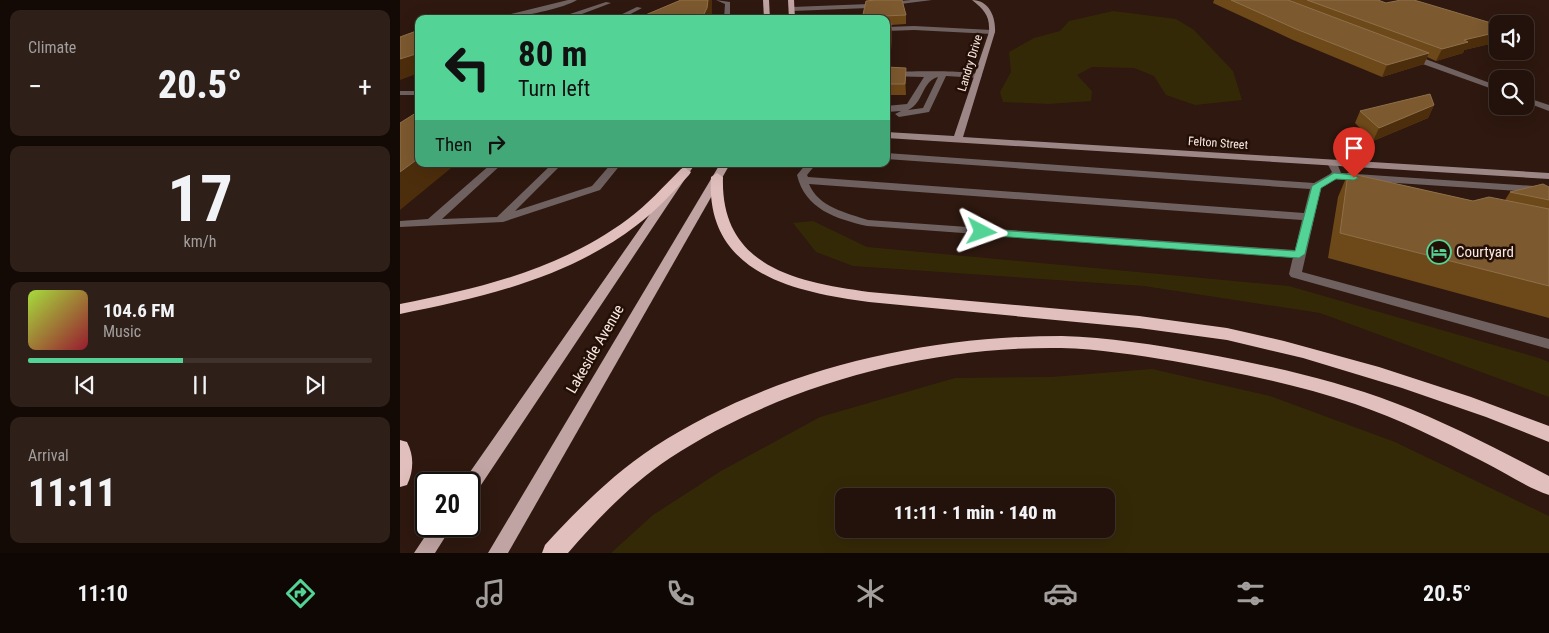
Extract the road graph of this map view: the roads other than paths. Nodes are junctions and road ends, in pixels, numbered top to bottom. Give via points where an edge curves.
1 (574, 0) edge
2 (719, 0) edge
3 (766, 0) edge
4 (791, 0) edge
5 (922, 0) edge
6 (929, 0) edge
7 (975, 0) edge
8 (608, 3) dead end
9 (832, 4) edge
10 (639, 8) dead end
11 (792, 9) junction
12 (513, 15) edge
13 (575, 15) edge
14 (624, 15) edge
15 (727, 15) edge
16 (767, 15) edge
17 (792, 15) edge
18 (890, 29) edge
19 (992, 32) junction
20 (1405, 54) edge
21 (890, 74) edge
22 (940, 75) junction
23 (978, 76) junction
24 (1489, 86) edge
25 (415, 88) edge
26 (402, 93) edge
27 (415, 93) edge
28 (1534, 102) edge
29 (1549, 108) edge
30 (890, 109) edge
31 (890, 115) edge
32 (890, 135) edge
33 (958, 139) junction
34 (890, 156) edge
35 (1332, 162) junction
36 (494, 167) edge
37 (554, 167) edge
38 (614, 167) edge
39 (809, 167) edge
40 (687, 168) edge
41 (721, 170) edge
42 (1549, 176) edge
43 (803, 180) junction
44 (1325, 181) junction
45 (1353, 188) edge
46 (1549, 190) edge
47 (1309, 217) junction
48 (500, 220) junction
49 (431, 223) junction
50 (400, 224) edge
51 (1299, 254) junction
52 (400, 309) edge
53 (1549, 344) edge
54 (1549, 434) edge
55 (400, 448) edge
56 (480, 472) edge
57 (400, 478) edge
58 (1549, 486) edge
59 (435, 537) edge
60 (424, 553) edge
61 (498, 553) edge
62 (553, 553) edge

1 - 12 street
2 - 15 street via 728,3
3 - 16 main road
4 - 11 main road
5 - 6 street
5 - 9 street
7 - 19 street, Landry Drive via 992,17
8 - 13 street
9 - 11 street
10 - 14 street
11 - 17 main road
18 - 19 street
19 - 23 street, Landry Drive
20 - 24 street
21 - 22 street
22 - 23 street
22 - 30 street via 927,78 918,90 915,102 907,108
22 - 31 street via 926,110
23 - 33 street, Landry Drive
25 - 26 street
26 - 27 street
28 - 29 street
32 - 33 street, Felton Street
33 - 35 street, Felton Street
34 - 44 street
35 - 42 street, Felton Street
35 - 44 street via 1337,172
36 - 49 street
37 - 48 street
38 - 48 street via 596,188
39 - 43 street via 802,175
40 - 52 highway via 633,222 566,263 521,281
40 - 56 main road, Lakeside Avenue
41 - 54 highway via 716,198 718,212 733,244 747,259 778,276 852,296 1172,325 1261,341 1388,376
41 - 61 main road, Lakeside Avenue
43 - 47 street
43 - 51 street via 804,188 822,207 868,224
44 - 45 street
44 - 46 street
44 - 47 street
47 - 51 street
48 - 49 street
49 - 50 street
51 - 53 street via 1295,274
55 - 57 highway
58 - 62 highway via 1431,426 1295,379 1205,360 1102,344 1048,342 1000,345 913,356 873,365 796,387 725,418 654,458 618,486
59 - 60 main road

